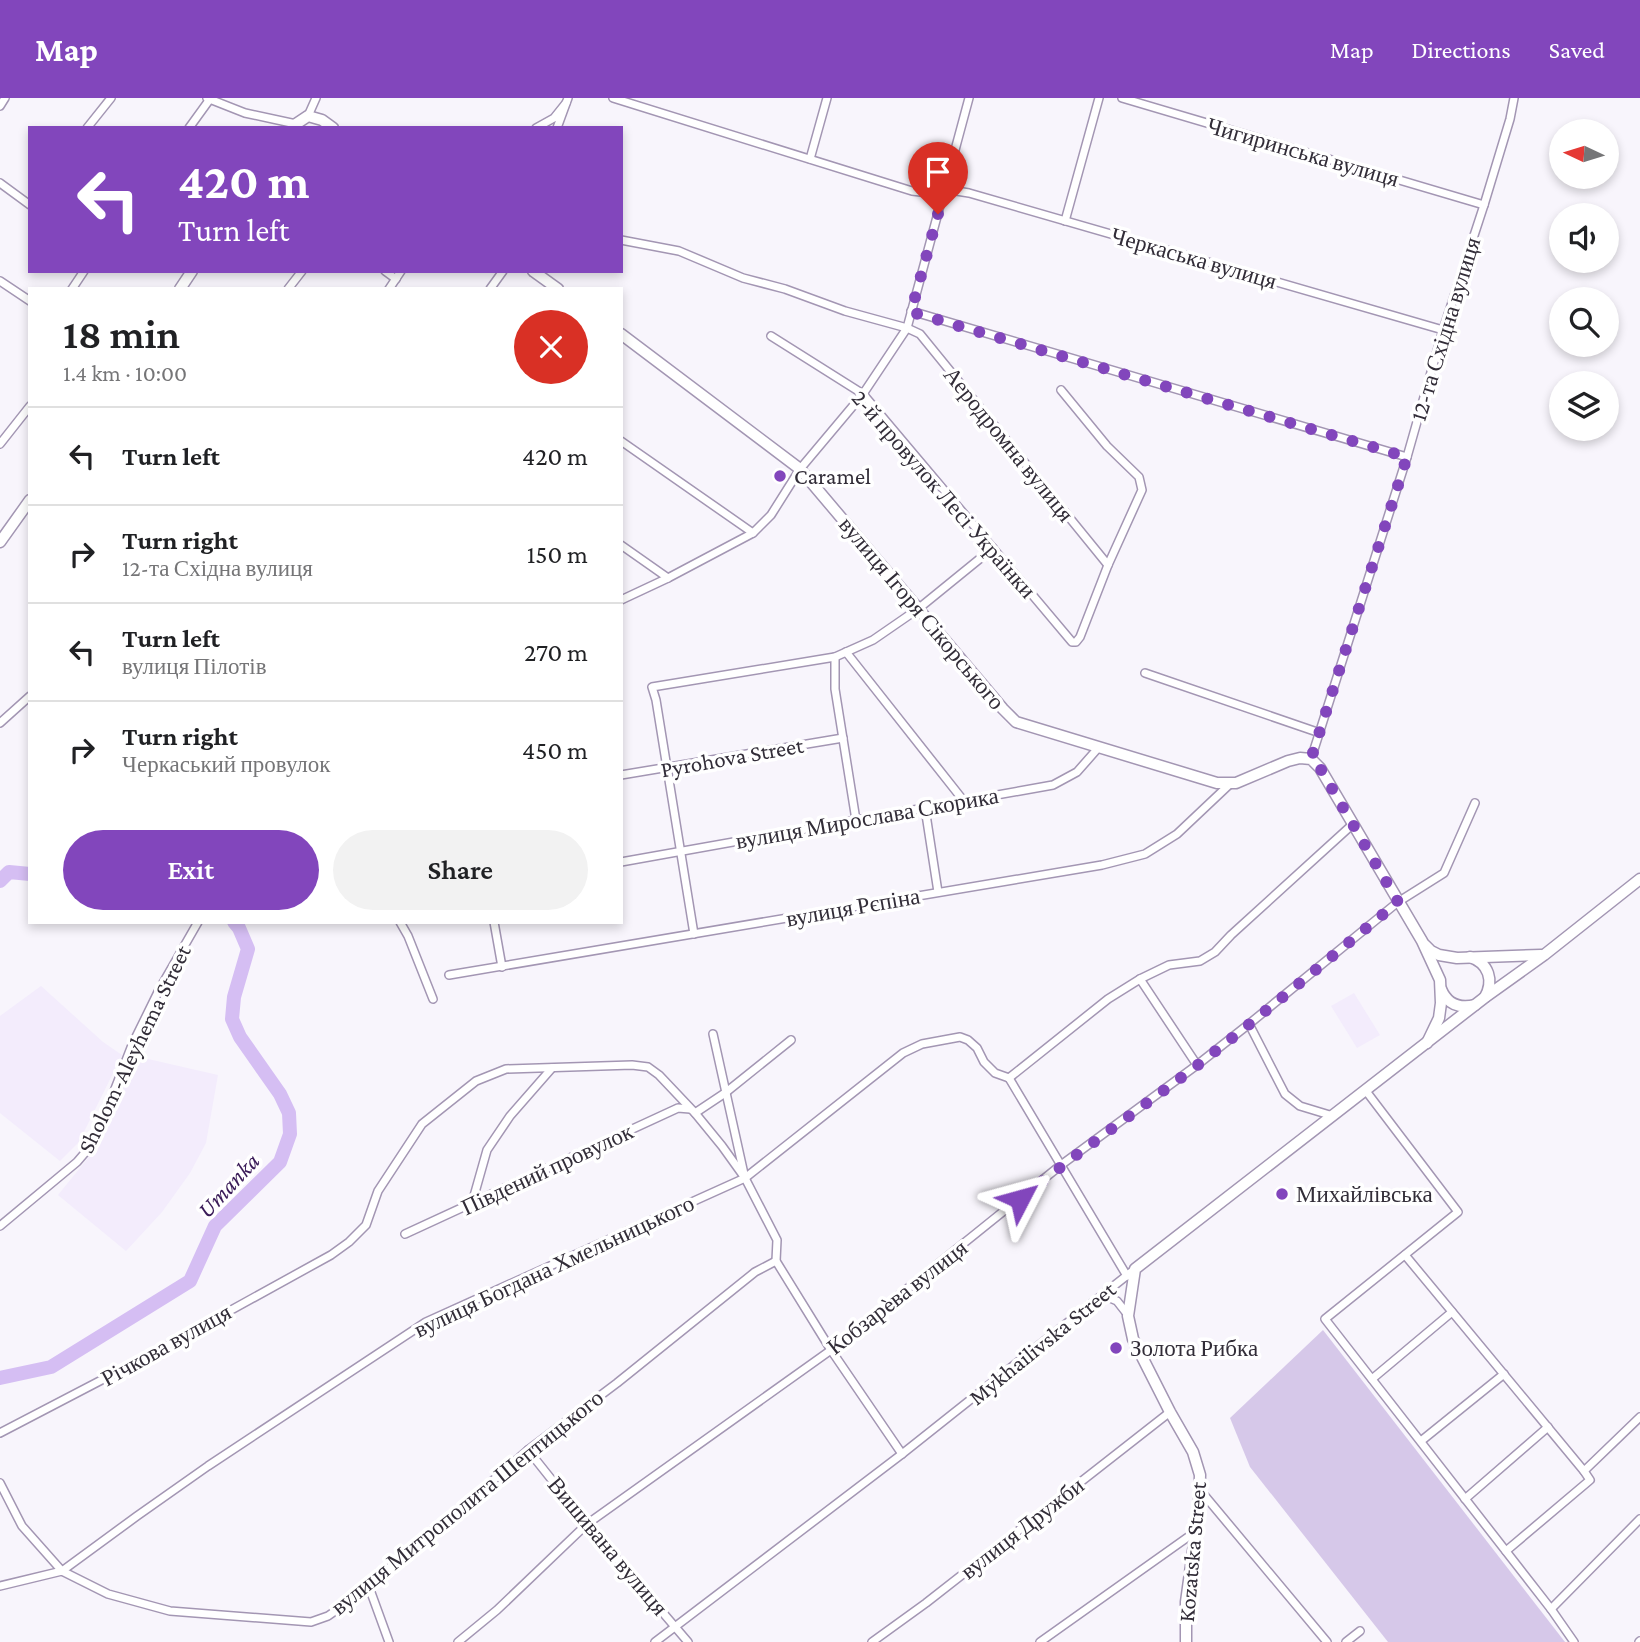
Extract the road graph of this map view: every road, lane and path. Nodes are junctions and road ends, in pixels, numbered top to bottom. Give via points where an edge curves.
1 (5, 98) edge
2 (111, 98) edge
3 (316, 98) edge
4 (613, 98) edge
5 (827, 98) edge
6 (969, 98) edge
7 (1099, 98) edge
8 (1122, 98) edge
9 (1514, 98) edge
10 (208, 99) edge
11 (567, 100) edge
12 (0, 106) edge
13 (309, 117) junction
14 (88, 126) edge
15 (190, 126) edge
16 (295, 126) edge
17 (330, 126) edge
18 (540, 126) edge
19 (558, 126) edge
20 (810, 159) junction
21 (0, 183) edge
22 (944, 189) junction
23 (28, 204) edge
24 (1484, 205) junction
25 (1065, 221) junction
26 (623, 240) edge
27 (300, 273) edge
28 (388, 273) edge
29 (400, 273) edge
30 (536, 273) edge
31 (396, 279) junction
32 (0, 281) edge
33 (290, 287) edge
34 (390, 287) edge
35 (555, 287) edge
36 (28, 300) edge
37 (911, 312) junction
38 (907, 328) junction
39 (1443, 330) junction
40 (623, 336) edge
41 (771, 336) dead end
42 (1061, 390) dead end
43 (863, 394) junction
44 (28, 409) edge
45 (623, 442) edge
46 (0, 443) edge
47 (1407, 457) junction
48 (800, 469) junction
49 (28, 503) edge
50 (753, 533) junction
51 (0, 542) edge
52 (623, 546) edge
53 (993, 548) junction
54 (1108, 565) junction
55 (668, 578) junction
56 (623, 599) edge
57 (918, 609) junction
58 (846, 652) junction
59 (835, 657) junction
60 (1145, 673) dead end
61 (28, 698) edge
62 (0, 723) edge
63 (1320, 733) junction
64 (843, 738) junction
65 (1100, 747) junction
66 (1311, 759) junction
67 (667, 768) junction
68 (623, 775) edge
69 (1231, 783) junction
70 (963, 800) junction
71 (1475, 803) dead end
72 (925, 808) junction
73 (856, 820) junction
74 (1353, 824) junction
75 (680, 852) junction
76 (623, 862) edge
77 (1640, 879) edge
78 (938, 892) junction
79 (1398, 902) junction
80 (197, 924) edge
81 (401, 924) edge
82 (494, 924) edge
83 (695, 934) junction
84 (1422, 942) junction
85 (1544, 955) junction
86 (1462, 957) junction
87 (502, 967) junction
88 (449, 975) dead end
89 (1140, 979) junction
90 (1440, 985) junction
91 (433, 999) dead end
92 (1481, 1000) junction
93 (1249, 1024) junction
94 (713, 1034) dead end
95 (791, 1040) dead end
96 (1427, 1043) junction
97 (1197, 1065) junction
98 (552, 1068) junction
99 (1009, 1078) junction
100 (1366, 1091) junction
101 (725, 1093) junction
102 (692, 1111) junction
103 (1333, 1116) junction
104 (1061, 1166) junction
105 (745, 1178) junction
106 (472, 1203) junction
107 (0, 1226) edge
108 (405, 1234) dead end
109 (1405, 1255) junction
110 (776, 1261) junction
111 (1131, 1272) junction
112 (1103, 1295) junction
113 (1452, 1312) junction
114 (1128, 1316) junction
115 (831, 1350) junction
116 (1504, 1374) junction
117 (1372, 1379) junction
118 (1170, 1412) junction
119 (1640, 1417) edge
120 (1548, 1427) junction
121 (0, 1433) edge
122 (1420, 1441) junction
123 (528, 1450) junction
124 (902, 1454) junction
125 (1584, 1471) junction
126 (0, 1483) edge
127 (1200, 1490) junction
128 (1465, 1499) junction
129 (1640, 1519) edge
130 (587, 1524) junction
131 (1195, 1532) junction
132 (1506, 1552) junction
133 (62, 1572) junction
134 (0, 1586) edge
135 (369, 1587) junction
136 (1552, 1609) junction
137 (676, 1627) junction
138 (1360, 1631) dead end
139 (389, 1642) edge
140 (458, 1642) edge
141 (655, 1642) edge
142 (688, 1642) edge
143 (872, 1642) edge
144 (1040, 1642) edge
145 (1186, 1642) edge
146 (1327, 1642) edge
147 (1346, 1642) edge
148 (1574, 1642) edge

1 - 12 street
2 - 14 street
3 - 13 street
4 - 20 street, Черкаська вулиця
5 - 20 street
6 - 22 street
7 - 25 street
8 - 24 street, Чигиринська вулиця
9 - 24 street, 12-та Східна вулиця
10 - 15 street
10 - 16 street
11 - 18 street via 554,118
11 - 19 street
13 - 16 main road
13 - 17 main road
20 - 22 street, Черкаська вулиця via 912,191
21 - 23 street
22 - 25 street, Черкаська вулиця
22 - 37 street
24 - 39 street, 12-та Східна вулиця
25 - 39 street, Черкаська вулиця
26 - 38 street via 679,251 743,278
27 - 33 street
28 - 31 street
29 - 31 street
30 - 35 main road
31 - 34 street
32 - 36 street
37 - 38 street
37 - 47 street
38 - 43 street
38 - 54 street, Аеродромна вулиця via 920,334
39 - 47 street, 12-та Східна вулиця
40 - 48 main road, вулиця Ігоря Сікорського
41 - 43 street, 2-й провулок Лесі Українки
42 - 54 street via 1142,484
43 - 48 street
43 - 53 street, 2-й провулок Лесі Українки
44 - 46 street
45 - 50 street
47 - 63 street, 12-та Східна вулиця
48 - 50 street via 771,515
48 - 57 main road, вулиця Ігоря Сікорського
49 - 51 main road
50 - 55 street
52 - 55 street
53 - 54 street, 2-й провулок Лесі Українки via 1072,642 1080,637
53 - 57 street
55 - 56 street
57 - 58 street via 873,640
57 - 65 main road, вулиця Ігоря Сікорського via 1016,723
58 - 59 street
58 - 70 street
59 - 64 street
59 - 67 street via 652,687
60 - 63 street
61 - 62 street
63 - 66 street, 12-та Східна вулиця
64 - 67 street, Pyrohova Street
64 - 73 street
65 - 69 main road, вулиця Ігоря Сікорського via 1217,783
65 - 70 street, вулиця Мирослава Скорика via 1077,772 1053,785
66 - 69 main road, вулиця Ігоря Сікорського via 1288,761
66 - 74 main road
67 - 68 street, Pyrohova Street
67 - 75 street
69 - 78 street, вулиця Рєпіна via 1177,834 1144,854
70 - 72 street, вулиця Мирослава Скорика
71 - 79 street, Кобзарèва вулиця via 1444,873
72 - 73 street, вулиця Мирослава Скорика
72 - 78 street
73 - 75 street, вулиця Мирослава Скорика
74 - 79 main road
74 - 89 street via 1215,952
75 - 76 street, вулиця Мирослава Скорика
75 - 83 street
77 - 85 main road, Mykhailivska Street
78 - 83 street, вулиця Рєпіна
79 - 84 main road
79 - 93 street, Кобзарèва вулиця
80 - 107 street, Sholom-Aleyhema Street via 132,1045 89,1148
81 - 91 street
82 - 87 street
83 - 87 street, вулиця Рєпіна
84 - 86 main road via 1440,955
84 - 90 main road
85 - 86 main road
85 - 92 main road, Mykhailivska Street
86 - 90 main road via 1446,965
86 - 92 main road via 1476,959 1488,972 1490,982
87 - 88 street, вулиця Рєпіна
89 - 97 street
89 - 99 street
90 - 92 main road via 1455,1005 1472,1006
90 - 96 main road via 1438,1018
92 - 96 main road, Mykhailivska Street
93 - 97 street, Кобзарèва вулиця
93 - 103 street via 1284,1094 1300,1106
94 - 101 street
95 - 101 street, Південий провулок
96 - 100 main road, Mykhailivska Street
97 - 104 street, Кобзарèва вулиця
98 - 102 street, Річкова вулиця via 648,1067
98 - 106 street via 487,1150
98 - 121 street, Річкова вулиця via 506,1069 476,1081 422,1124 378,1191 366,1225 331,1255
99 - 104 street
99 - 105 street, вулиця Богдана Хмельницького via 995,1073 968,1040 960,1037 922,1044 903,1053
100 - 103 main road, Mykhailivska Street
100 - 109 street via 1458,1212
101 - 102 street, Південий провулок
101 - 105 street
102 - 105 street, Річкова вулиця
102 - 106 street, Південий провулок via 678,1108
103 - 111 main road, Mykhailivska Street
104 - 111 street
104 - 115 street, Кобзарèва вулиця
105 - 110 street via 777,1240
105 - 133 street, вулиця Богдана Хмельницького via 426,1322 208,1466
106 - 108 street, Південий провулок
109 - 113 street
109 - 117 street via 1325,1319
110 - 115 street
110 - 123 street, вулиця Митрополита Шептицького via 755,1272
111 - 112 street, Mykhailivska Street
111 - 114 main road, Kozatska Street
112 - 114 street via 1117,1301
112 - 124 street, Mykhailivska Street
113 - 116 street
113 - 117 street
114 - 118 main road, Kozatska Street via 1133,1339
115 - 124 street
115 - 130 street, Кобзарèва вулиця
116 - 120 street
116 - 122 street
117 - 122 street
118 - 127 main road, Kozatska Street via 1193,1451
118 - 143 street, вулиця Дружби
119 - 125 street
120 - 125 street
120 - 128 street
122 - 128 street
123 - 130 street, Вишивана вулиця
123 - 135 street, вулиця Митрополита Шептицького
124 - 137 street, Mykhailivska Street
125 - 132 street via 1590,1480
126 - 133 street via 22,1526
127 - 131 main road, Kozatska Street
127 - 146 street
128 - 132 street
129 - 136 street
130 - 137 street, Вишивана вулиця
130 - 140 street, Кобзарèва вулиця
131 - 144 street
131 - 145 main road, Kozatska Street
132 - 136 street
133 - 134 street
133 - 135 street, вулиця Митрополита Шептицького via 108,1594 170,1611 310,1622 328,1616
135 - 139 street
136 - 148 street
137 - 141 street, Mykhailivska Street
137 - 142 street, Вишивана вулиця
138 - 147 street

